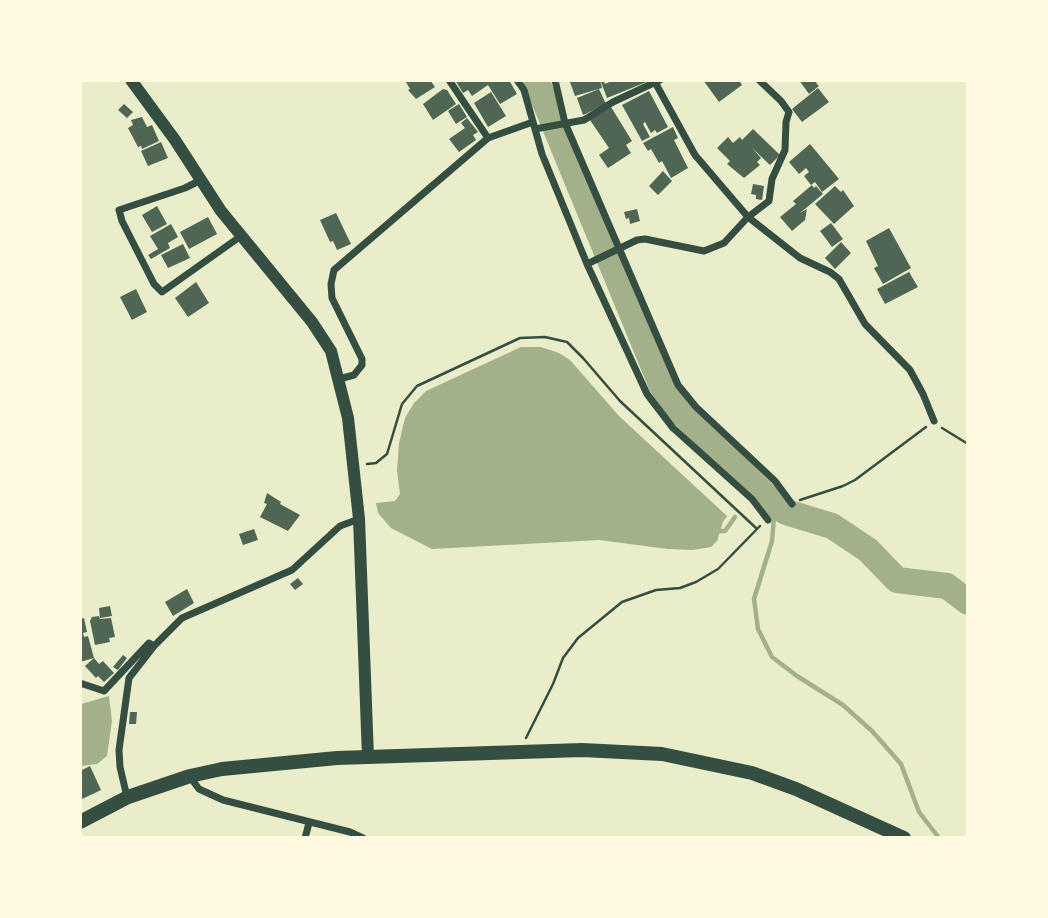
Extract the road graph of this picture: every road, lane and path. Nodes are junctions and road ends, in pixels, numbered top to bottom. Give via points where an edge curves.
1 (131, 80) edge
2 (449, 80) edge
3 (517, 80) edge
4 (555, 80) edge
5 (759, 80) edge
6 (658, 82) edge
7 (563, 123) junction
8 (536, 126) junction
9 (488, 138) junction
10 (201, 180) junction
11 (748, 217) junction
12 (241, 236) junction
13 (617, 250) junction
14 (590, 262) junction
15 (339, 379) junction
16 (934, 421) junction
17 (968, 444) edge
18 (353, 465) junction
19 (792, 504) joint
20 (359, 519) junction
21 (768, 520) joint
22 (757, 529) junction
23 (154, 646) junction
24 (80, 683) edge
25 (524, 751) junction
26 (368, 757) junction
27 (190, 776) junction
28 (128, 797) junction
29 (80, 822) edge
30 (309, 823) junction
31 (305, 838) edge
32 (363, 838) edge
33 (904, 838) edge

1 - 10 main road
2 - 9 street
3 - 8 street
4 - 7 street
5 - 11 street via 789,112 785,150 772,179 769,201
6 - 7 street via 584,120
6 - 11 street via 695,155
7 - 8 street
7 - 13 street
8 - 9 street
8 - 14 street via 542,154
9 - 15 street via 334,270 332,298 362,359 354,374
10 - 12 main road
10 - 12 street via 119,210 155,284 162,292
11 - 13 street via 724,243 704,251 645,239
11 - 16 street via 800,258 839,279 865,324 910,370
12 - 15 main road via 312,321 331,351
13 - 14 street
13 - 19 street via 678,385 775,481
14 - 21 street via 647,394 673,428 752,499
15 - 18 main road
16 - 17 path
16 - 19 path via 855,480
18 - 20 main road
18 - 22 path via 376,463 387,454 402,404 417,386 520,338 545,337 567,342 620,401
20 - 23 street via 341,526 292,570 182,618
20 - 26 main road
21 - 22 path
22 - 25 path via 718,569 680,588 656,590 622,602 578,638 563,657 525,739
23 - 24 street via 149,643 104,691
23 - 28 street via 129,678 119,750
25 - 26 main road
25 - 33 main road via 625,751 707,762 796,789
26 - 27 main road via 253,765
27 - 28 main road
27 - 30 street via 199,789 223,800
28 - 29 main road
30 - 31 street
30 - 32 street

